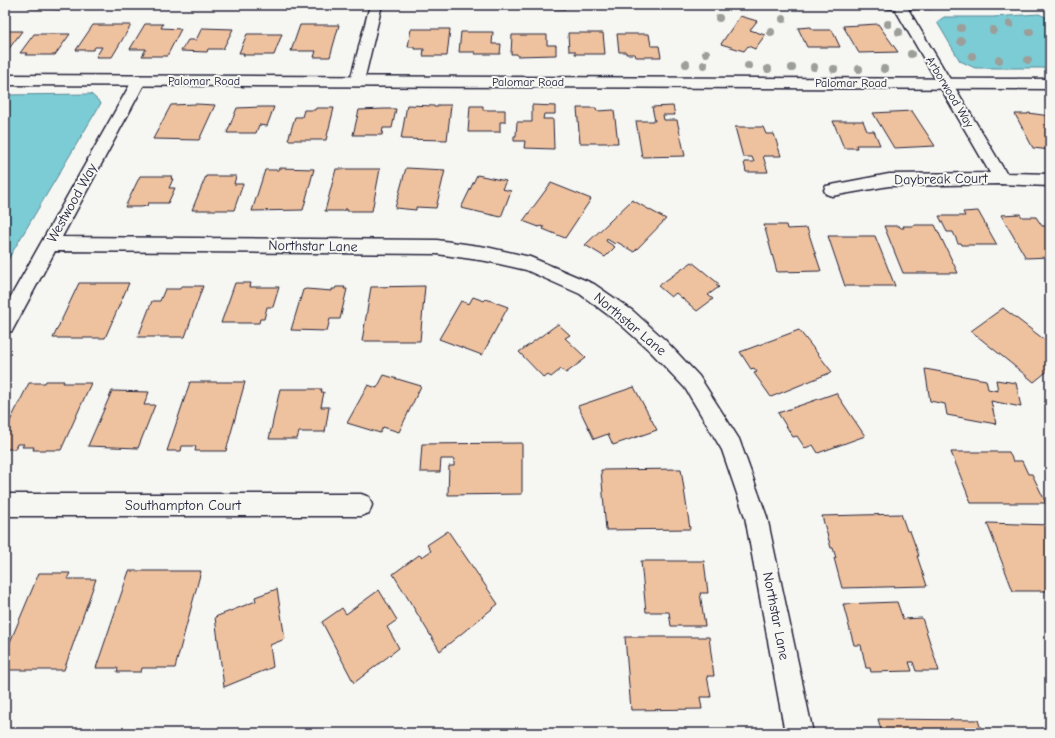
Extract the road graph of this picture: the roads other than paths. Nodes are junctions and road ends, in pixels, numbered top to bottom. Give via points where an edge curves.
1 (376, 5) edge
2 (891, 5) edge
3 (899, 5) edge
4 (928, 5) edge
5 (5, 80) edge
6 (139, 81) junction
7 (357, 81) junction
8 (945, 84) junction
9 (1050, 84) edge
10 (1001, 178) junction
11 (1050, 180) edge
12 (832, 190) dead end
13 (49, 244) junction
14 (5, 325) edge
15 (5, 505) edge
16 (361, 505) dead end
17 (799, 733) edge

1 - 7 street
2 - 3 street
3 - 4 street
3 - 8 street, Arborwood Way
5 - 6 street, Palomar Road
6 - 7 street, Palomar Road
6 - 13 street, Westwood Way
7 - 8 street, Palomar Road
8 - 9 street, Palomar Road
8 - 10 street, Arborwood Way
10 - 11 street, Daybreak Court
10 - 12 street, Daybreak Court via 889,180
13 - 14 street, Westwood Way
13 - 17 street, Northstar Lane via 438,247 530,264 587,289 626,317 692,382 731,446 756,517
15 - 16 street, Southampton Court

